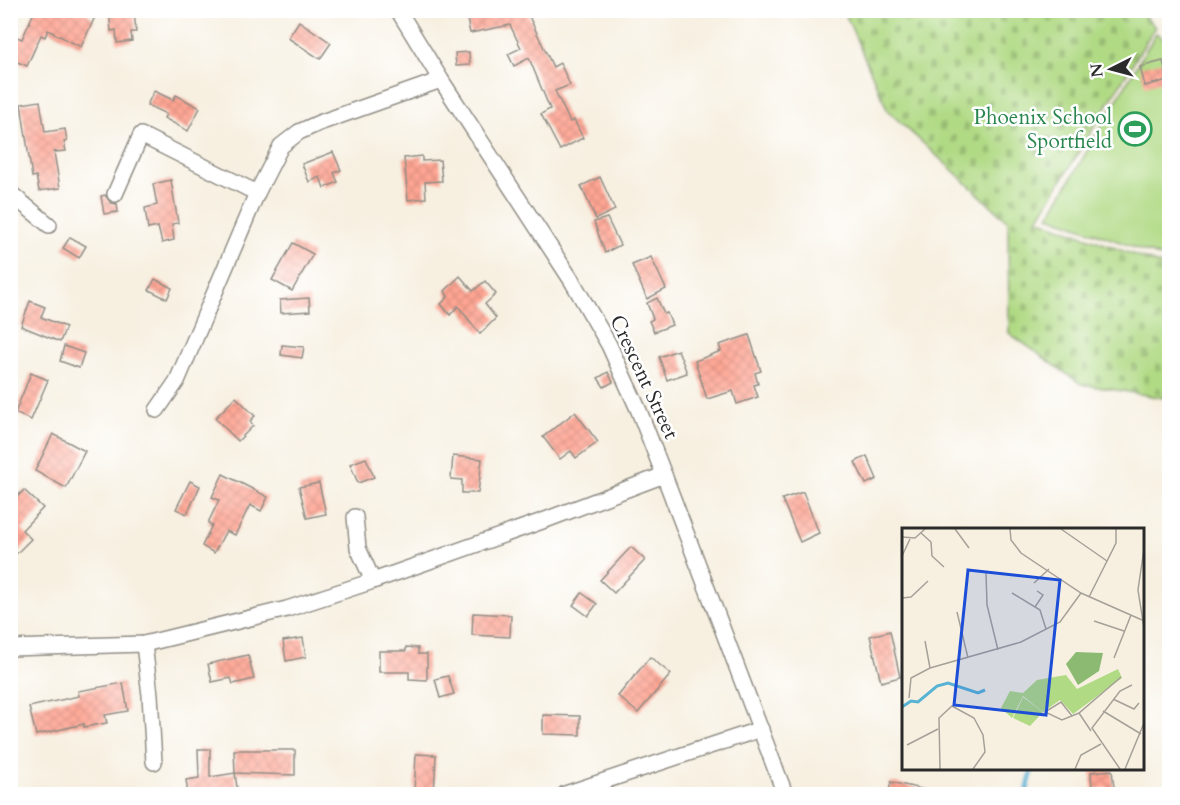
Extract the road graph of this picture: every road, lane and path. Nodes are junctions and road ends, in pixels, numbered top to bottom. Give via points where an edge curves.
1 (398, 10) edge
2 (441, 80) junction
3 (10, 193) edge
4 (115, 194) dead end
5 (257, 194) junction
6 (49, 225) dead end
7 (157, 411) dead end
8 (664, 475) junction
9 (355, 517) dead end
10 (373, 581) junction
11 (144, 644) junction
12 (10, 648) edge
13 (761, 729) junction
14 (154, 762) dead end
15 (565, 795) edge
16 (785, 795) edge

1 - 2 street, Crescent Street
2 - 5 street via 299,132 281,146
2 - 8 street, Crescent Street via 604,336
3 - 6 street
4 - 5 street via 141,135
5 - 7 street via 177,381
8 - 10 street
8 - 13 street, Crescent Street
9 - 10 street via 358,548
10 - 11 street via 287,609
11 - 12 street
11 - 14 street
13 - 15 street
13 - 16 street, Crescent Street

